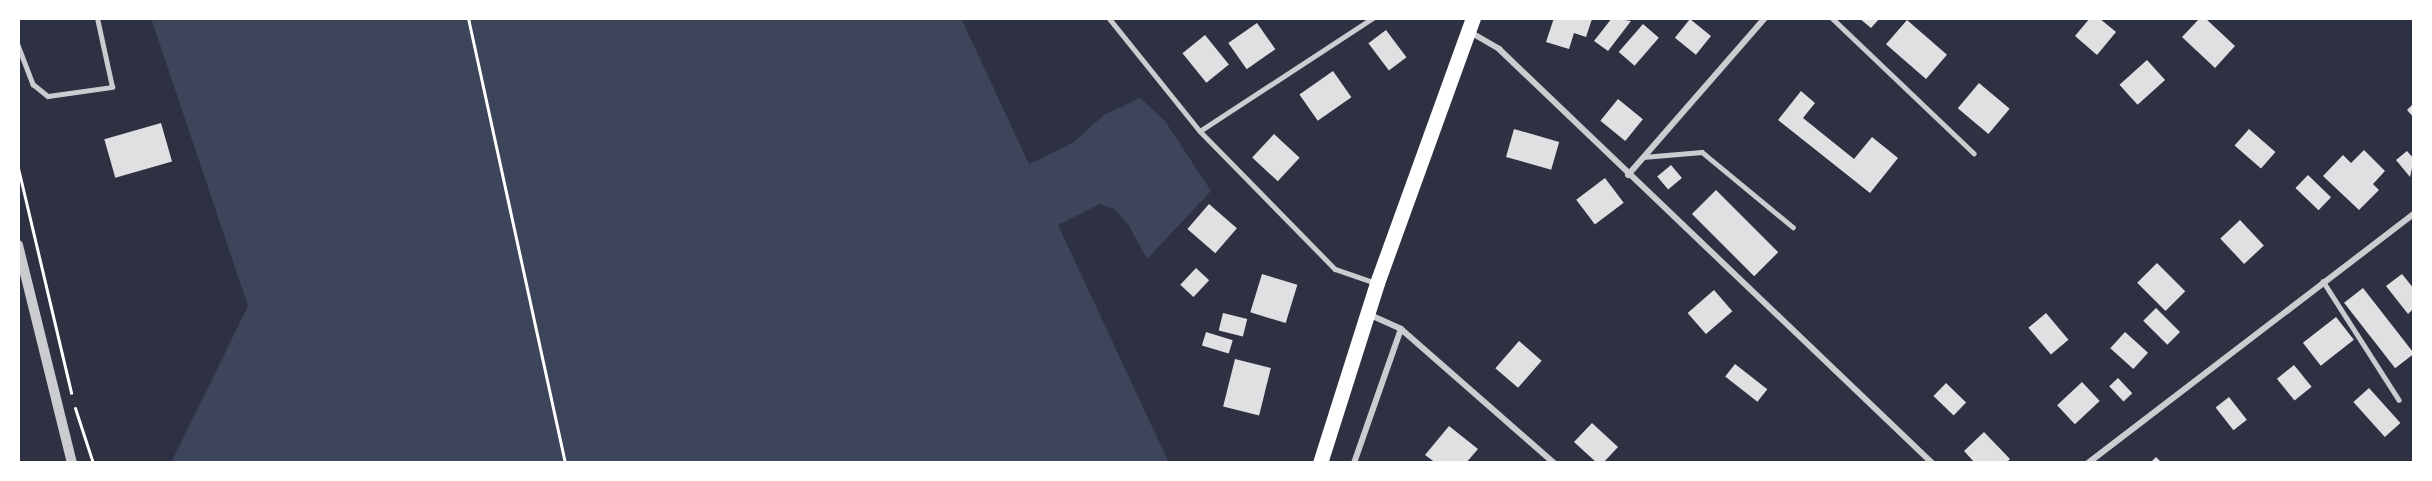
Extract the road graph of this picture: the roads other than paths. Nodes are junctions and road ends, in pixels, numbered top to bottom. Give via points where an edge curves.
1 (98, 18) edge
2 (1109, 18) edge
3 (1373, 18) edge
4 (1765, 18) edge
5 (1832, 18) edge
6 (1471, 24) edge
7 (18, 45) edge
8 (1200, 131) junction
9 (1974, 153) dead end
10 (1643, 157) junction
11 (1628, 175) junction
12 (2414, 214) edge
13 (1793, 227) dead end
14 (18, 245) edge
15 (2323, 281) junction
16 (1377, 283) junction
17 (1368, 314) junction
18 (1401, 329) junction
19 (2399, 400) dead end
20 (72, 463) edge
21 (1320, 463) edge
22 (1354, 463) edge
23 (1554, 463) edge
24 (1932, 463) edge
25 (2088, 463) edge

1 - 7 lane via 112,87 58,98 48,96 33,84
2 - 8 lane
3 - 8 lane
4 - 10 street
5 - 9 lane
6 - 11 street
6 - 16 main road
8 - 16 lane via 1335,269
10 - 11 street
10 - 13 lane via 1702,152
11 - 24 street
12 - 15 street
14 - 20 street
15 - 19 lane
15 - 25 street
16 - 17 main road
17 - 18 street
17 - 21 main road
18 - 22 street
18 - 23 street

